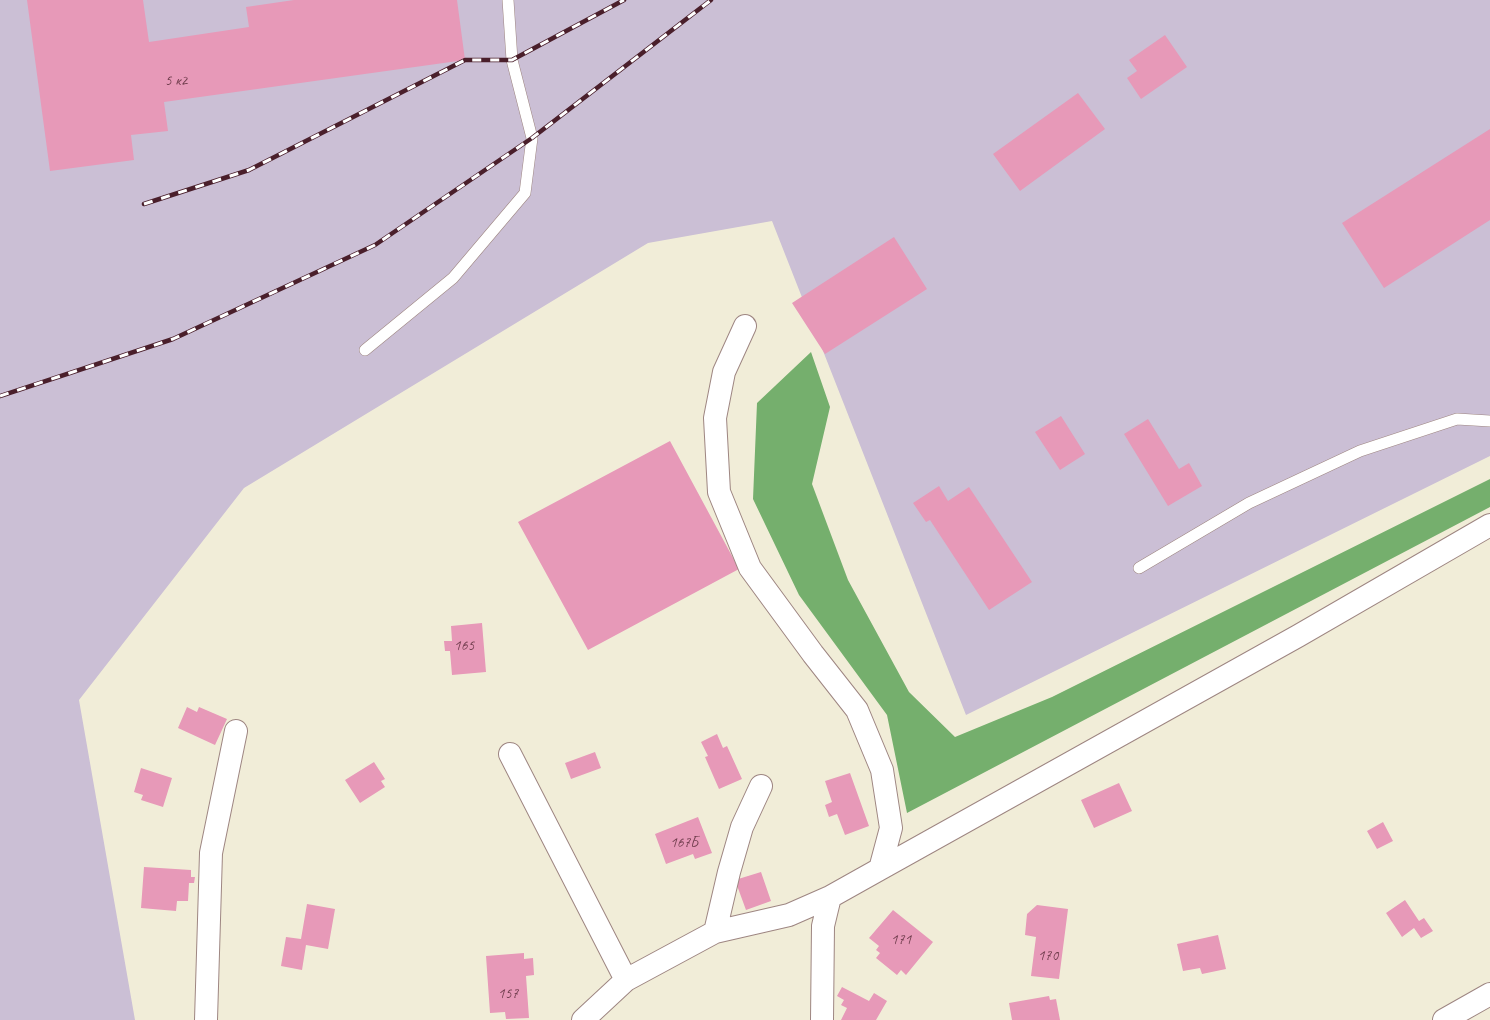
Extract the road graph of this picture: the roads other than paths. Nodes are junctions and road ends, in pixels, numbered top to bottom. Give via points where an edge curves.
1 (508, 0) edge
2 (745, 326) dead end
3 (365, 350) dead end
4 (1490, 421) edge
5 (1490, 524) edge
6 (1139, 568) dead end
7 (236, 731) dead end
8 (510, 754) dead end
9 (761, 786) dead end
10 (880, 869) junction
11 (830, 897) junction
12 (715, 932) junction
13 (626, 980) junction
14 (1490, 994) edge
15 (206, 1020) edge
16 (583, 1020) edge
17 (822, 1020) edge
18 (1444, 1020) edge

1 - 3 lane via 512,60 532,138 525,192 454,278
2 - 10 street via 724,372 715,418 719,492 750,568 857,710 877,756 882,770 891,828
4 - 6 lane via 1457,419 1360,451 1249,503
5 - 10 street via 1298,636
7 - 15 street via 211,853
8 - 13 street
9 - 12 street via 742,827
10 - 11 street
11 - 12 street via 789,914
11 - 17 street via 824,926
12 - 13 street
13 - 16 street
14 - 18 street

